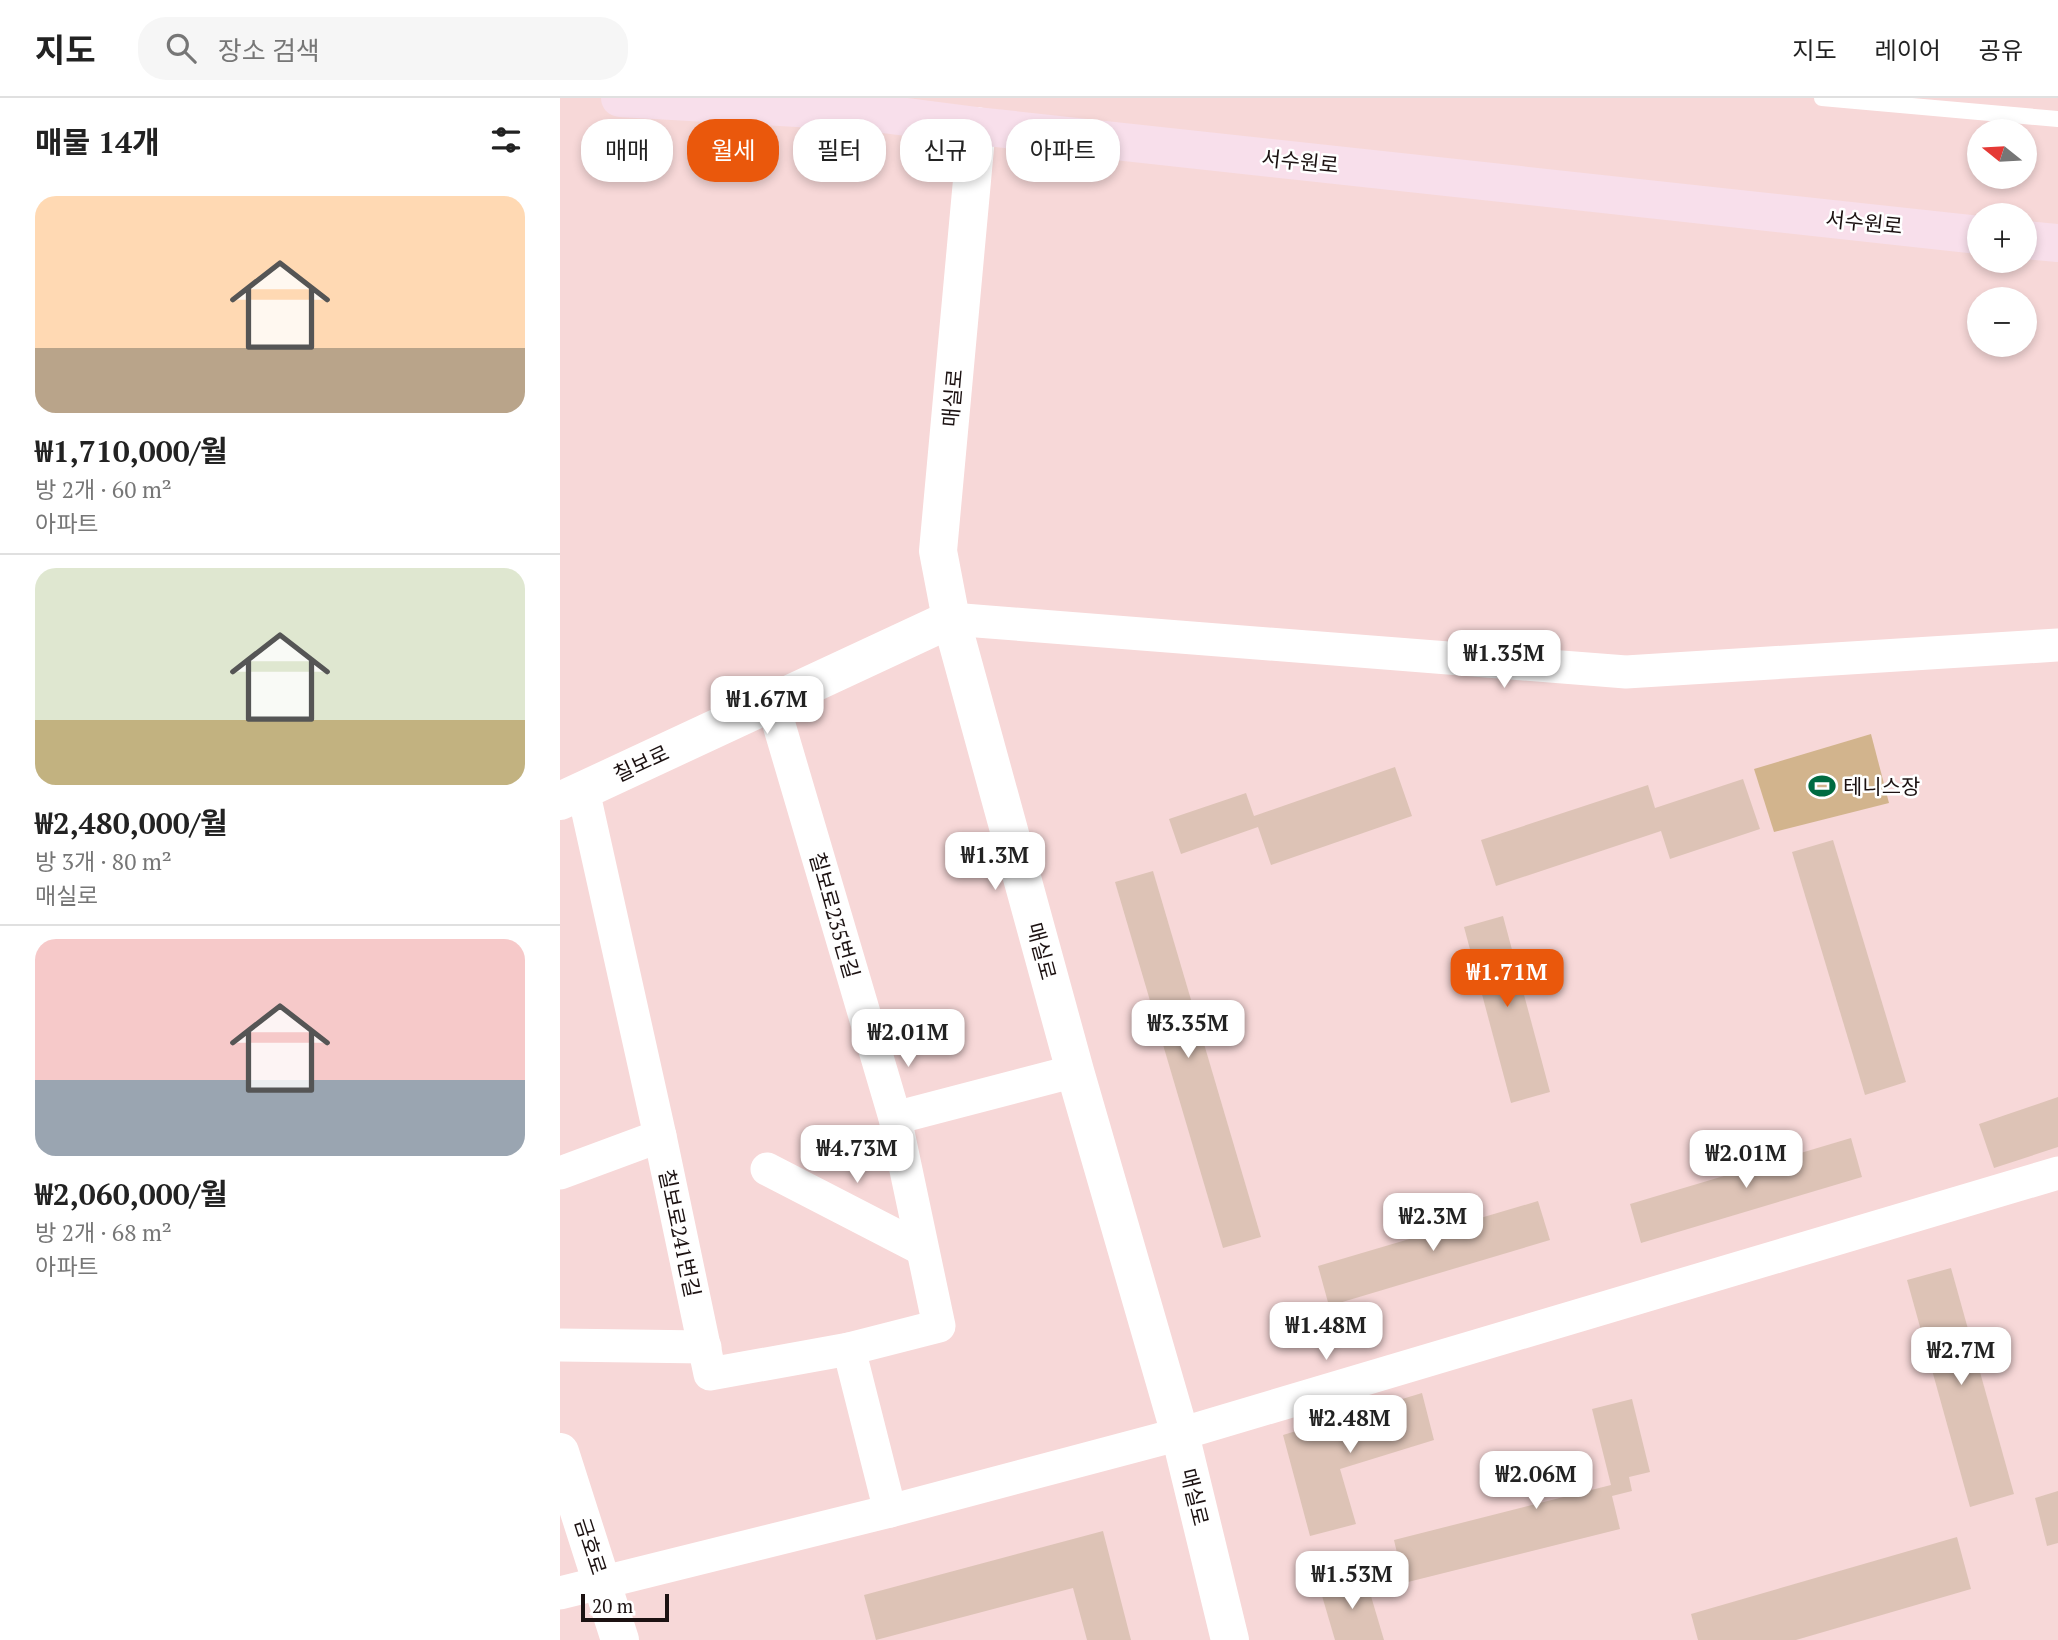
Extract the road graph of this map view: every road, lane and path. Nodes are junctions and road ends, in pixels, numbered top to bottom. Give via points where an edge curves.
1 (620, 98) edge
2 (1822, 98) edge
3 (922, 119) edge
4 (2058, 119) edge
5 (992, 128) edge
6 (972, 182) edge
7 (1967, 234) edge
8 (2037, 241) edge
9 (2058, 243) edge
10 (951, 620) junction
11 (2058, 645) edge
12 (772, 701) junction
13 (571, 795) edge
14 (1075, 1071) junction
15 (895, 1118) junction
16 (660, 1136) junction
17 (767, 1169) dead end
18 (560, 1173) edge
19 (2058, 1173) edge
20 (922, 1249) junction
21 (560, 1345) edge
22 (705, 1347) junction
23 (849, 1349) junction
24 (1180, 1434) junction
25 (560, 1452) edge
26 (890, 1511) junction
27 (603, 1583) junction
28 (560, 1593) edge
29 (620, 1640) edge
30 (1230, 1640) edge

1 - 3 main road, 서수원로
2 - 4 lane
5 - 7 main road, 서수원로
6 - 10 street, 매실로 via 937,551
8 - 9 main road
10 - 11 street via 1626,672
10 - 12 street, 칠보로
10 - 14 street, 매실로
12 - 13 street, 칠보로
12 - 15 street, 칠보로235번길
13 - 16 street, 칠보로241번길
14 - 15 street
14 - 24 street, 매실로
15 - 20 street, 칠보로235번길
16 - 18 street
16 - 22 street, 칠보로241번길
17 - 20 street
19 - 24 street
20 - 23 street, 칠보로235번길 via 939,1325
21 - 22 street
22 - 23 street, 칠보로241번길 via 710,1374
23 - 26 street
24 - 26 street
24 - 30 street, 매실로
25 - 27 street, 금호로
26 - 27 street
27 - 28 street
27 - 29 street, 금호로

